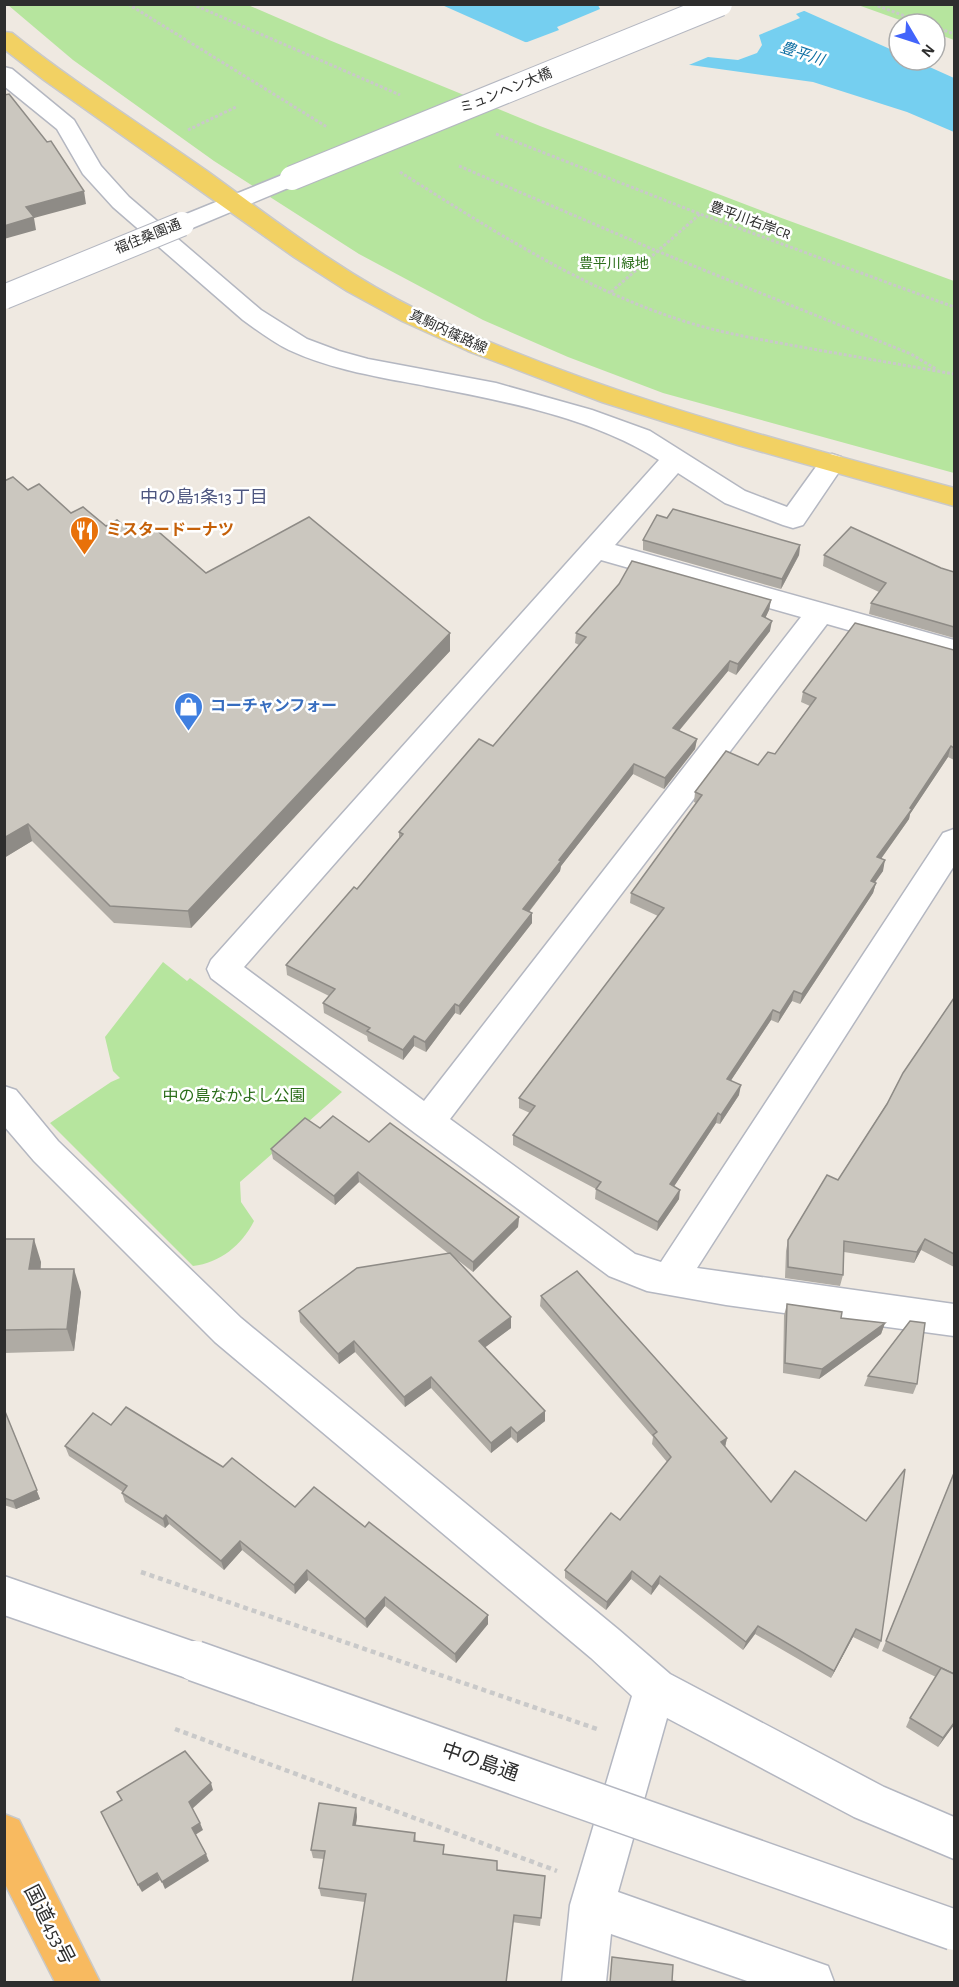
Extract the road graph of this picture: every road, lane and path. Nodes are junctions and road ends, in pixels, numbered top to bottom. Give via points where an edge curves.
1 (128, 4) edge
2 (192, 4) edge
3 (720, 4) edge
4 (873, 4) edge
5 (894, 12) edge
6 (4, 39) edge
7 (9, 82) edge
8 (402, 96) dead end
9 (236, 107) dead end
10 (487, 130) dead end
11 (184, 132) dead end
12 (337, 133) dead end
13 (459, 166) dead end
14 (396, 170) dead end
15 (292, 178) joint
16 (233, 202) junction
17 (700, 214) junction
18 (657, 251) junction
19 (611, 292) junction
20 (4, 297) edge
21 (954, 307) edge
22 (940, 371) junction
23 (954, 374) edge
24 (675, 459) junction
25 (832, 463) junction
26 (954, 497) edge
27 (596, 549) junction
28 (821, 611) junction
29 (954, 650) edge
30 (954, 841) edge
31 (4, 1101) edge
32 (427, 1123) junction
33 (670, 1279) junction
34 (954, 1320) edge
35 (141, 1572) dead end
36 (4, 1594) edge
37 (654, 1689) junction
38 (175, 1729) dead end
39 (640, 1744) junction
40 (4, 1835) edge
41 (954, 1838) edge
42 (595, 1895) junction
43 (954, 1930) edge
44 (78, 1983) edge
45 (584, 1983) edge
46 (812, 1983) edge

1 - 12 path
2 - 8 path
3 - 15 street, ミュンヘン大橋, bridge
4 - 5 path
6 - 16 main road, 真駒内篠路線
7 - 24 street via 66,125 91,169 121,202 252,315 298,344 366,367 496,391 583,416 641,437
9 - 11 path
10 - 17 path, 豊平川右岸CR
13 - 18 path
14 - 19 path via 532,253
15 - 16 street, 福住桑園通
16 - 20 street, 福住桑園通, bridge
16 - 25 main road, 真駒内篠路線 via 369,294 448,334 623,403
17 - 18 path
17 - 21 path, 豊平川右岸CR
18 - 19 path
18 - 22 path via 911,354
19 - 22 path via 708,329
22 - 23 path
24 - 25 street via 735,497 793,519
24 - 27 street
25 - 26 main road, 真駒内篠路線
27 - 28 street
27 - 32 street via 223,969
28 - 29 street
28 - 32 street
30 - 33 street
31 - 37 street via 46,1151 228,1330
32 - 33 street via 622,1265
33 - 34 street
35 - 39 path
36 - 43 street, 中の島通, bridge
37 - 39 street
37 - 41 street via 869,1802
38 - 42 path
39 - 42 street
40 - 44 highway, 国道453号
42 - 45 street
42 - 46 street

